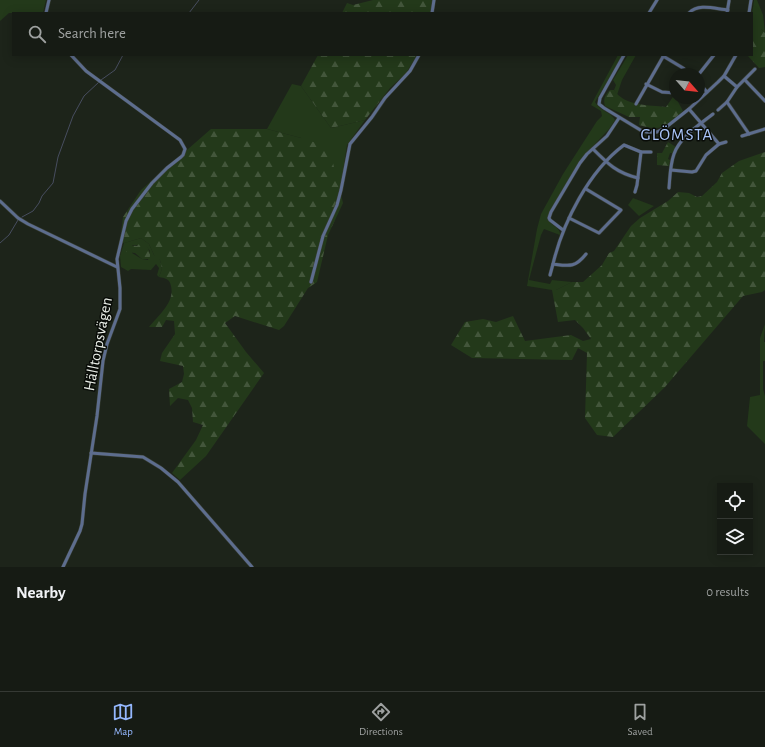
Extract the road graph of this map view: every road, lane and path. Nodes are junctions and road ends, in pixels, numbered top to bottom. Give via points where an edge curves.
1 (49, 0) edge
2 (434, 0) edge
3 (657, 0) edge
4 (751, 0) edge
5 (729, 1) dead end
6 (46, 12) edge
7 (432, 12) edge
8 (650, 12) edge
9 (690, 12) edge
10 (727, 12) edge
11 (749, 12) edge
12 (72, 56) edge
13 (418, 56) edge
14 (623, 56) edge
15 (663, 56) edge
16 (665, 56) edge
17 (713, 56) edge
18 (735, 56) edge
19 (683, 68) edge
20 (704, 68) edge
21 (755, 69) dead end
22 (724, 76) junction
23 (745, 80) junction
24 (646, 84) junction
25 (737, 87) junction
26 (705, 90) edge
27 (707, 92) junction
28 (669, 93) edge
29 (765, 101) edge
30 (727, 102) junction
31 (636, 104) dead end
32 (689, 109) junction
33 (718, 110) dead end
34 (713, 114) dead end
35 (619, 118) junction
36 (701, 124) junction
37 (765, 129) edge
38 (749, 134) junction
39 (742, 136) dead end
40 (726, 142) dead end
41 (719, 144) junction
42 (593, 149) junction
43 (641, 152) junction
44 (651, 152) dead end
45 (606, 162) junction
46 (671, 170) junction
47 (638, 178) junction
48 (669, 188) dead end
49 (586, 189) junction
50 (635, 192) dead end
51 (0, 201) edge
52 (625, 206) dead end
53 (621, 210) junction
54 (569, 218) junction
55 (563, 230) junction
56 (586, 254) dead end
57 (553, 264) junction
58 (117, 267) junction
59 (550, 275) dead end
60 (311, 282) dead end
61 (91, 453) junction
62 (63, 567) edge
63 (252, 567) edge

1 - 6 street
2 - 7 street
3 - 8 street
4 - 11 street
5 - 10 street
9 - 10 street via 701,7
12 - 58 street, Hälltorpsvägen via 86,71 180,140 184,149 183,155 152,183 131,212 119,247
13 - 60 street via 410,71 385,98 350,144 341,190 323,236
14 - 35 street via 598,102
15 - 24 street
16 - 19 street
17 - 20 street
18 - 22 street
21 - 23 street
22 - 25 street
22 - 27 street
23 - 25 street
23 - 29 street
24 - 28 street
24 - 31 street
25 - 30 street
26 - 27 street
27 - 32 street
30 - 33 street
30 - 38 street
32 - 35 street via 657,132 642,131
32 - 36 street
34 - 36 street
35 - 42 street
36 - 41 street
36 - 46 street via 685,137 675,150
37 - 38 street
38 - 39 street
40 - 41 street
41 - 46 street via 706,155 696,171
42 - 45 street
42 - 55 street via 577,168 550,215 551,222
43 - 44 street
43 - 45 street via 624,145
43 - 47 street
45 - 47 street via 620,172
45 - 49 street
46 - 48 street
47 - 50 street
49 - 53 street
49 - 54 street
51 - 58 street via 28,224
52 - 53 street
53 - 54 street via 599,233
54 - 55 street
55 - 57 street
56 - 57 street via 574,265
57 - 59 street
58 - 61 street, Hälltorpsvägen via 120,309 103,361
61 - 62 street, Hälltorpsvägen via 81,528
61 - 63 street via 140,456 161,468 178,482

